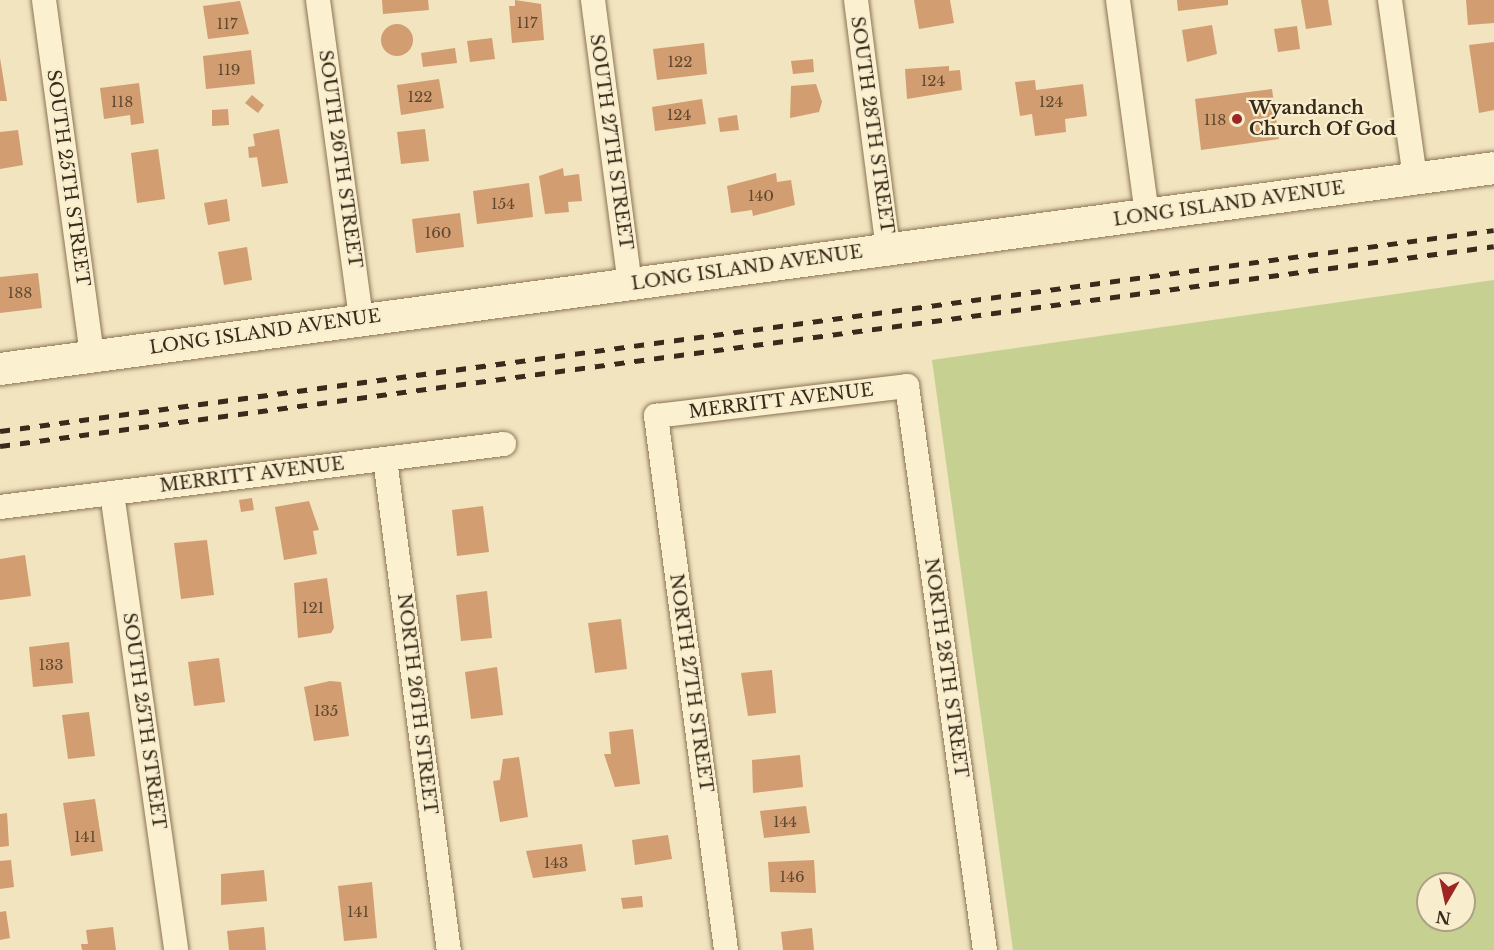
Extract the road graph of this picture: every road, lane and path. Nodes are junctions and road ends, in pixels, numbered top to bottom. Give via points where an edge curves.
1 (44, 0) edge
2 (318, 0) edge
3 (593, 0) edge
4 (856, 0) edge
5 (1118, 0) edge
6 (1390, 0) edge
7 (1494, 168) edge
8 (1415, 179) junction
9 (1147, 214) junction
10 (888, 249) junction
11 (630, 284) junction
12 (361, 319) junction
13 (92, 356) junction
14 (0, 369) edge
15 (907, 387) joint
16 (656, 416) joint
17 (504, 444) dead end
18 (385, 459) junction
19 (112, 493) junction
20 (0, 507) edge
21 (176, 950) edge
22 (448, 950) edge
23 (726, 950) edge
24 (985, 950) edge

1 - 13 street, SOUTH 25TH STREET
2 - 12 street, SOUTH 26TH STREET
3 - 11 street, SOUTH 27TH STREET
4 - 10 street, SOUTH 28TH STREET
5 - 9 street
6 - 8 street
7 - 8 street, LONG ISLAND AVENUE
8 - 9 street, LONG ISLAND AVENUE
9 - 10 street, LONG ISLAND AVENUE
10 - 11 street, LONG ISLAND AVENUE
11 - 12 street, LONG ISLAND AVENUE
12 - 13 street, LONG ISLAND AVENUE
13 - 14 street, LONG ISLAND AVENUE
15 - 16 street, MERRITT AVENUE
15 - 24 street, NORTH 28TH STREET
16 - 23 street, NORTH 27TH STREET
17 - 18 street, MERRITT AVENUE
18 - 19 street, MERRITT AVENUE
18 - 22 street, NORTH 26TH STREET
19 - 20 street, MERRITT AVENUE
19 - 21 street, SOUTH 25TH STREET

